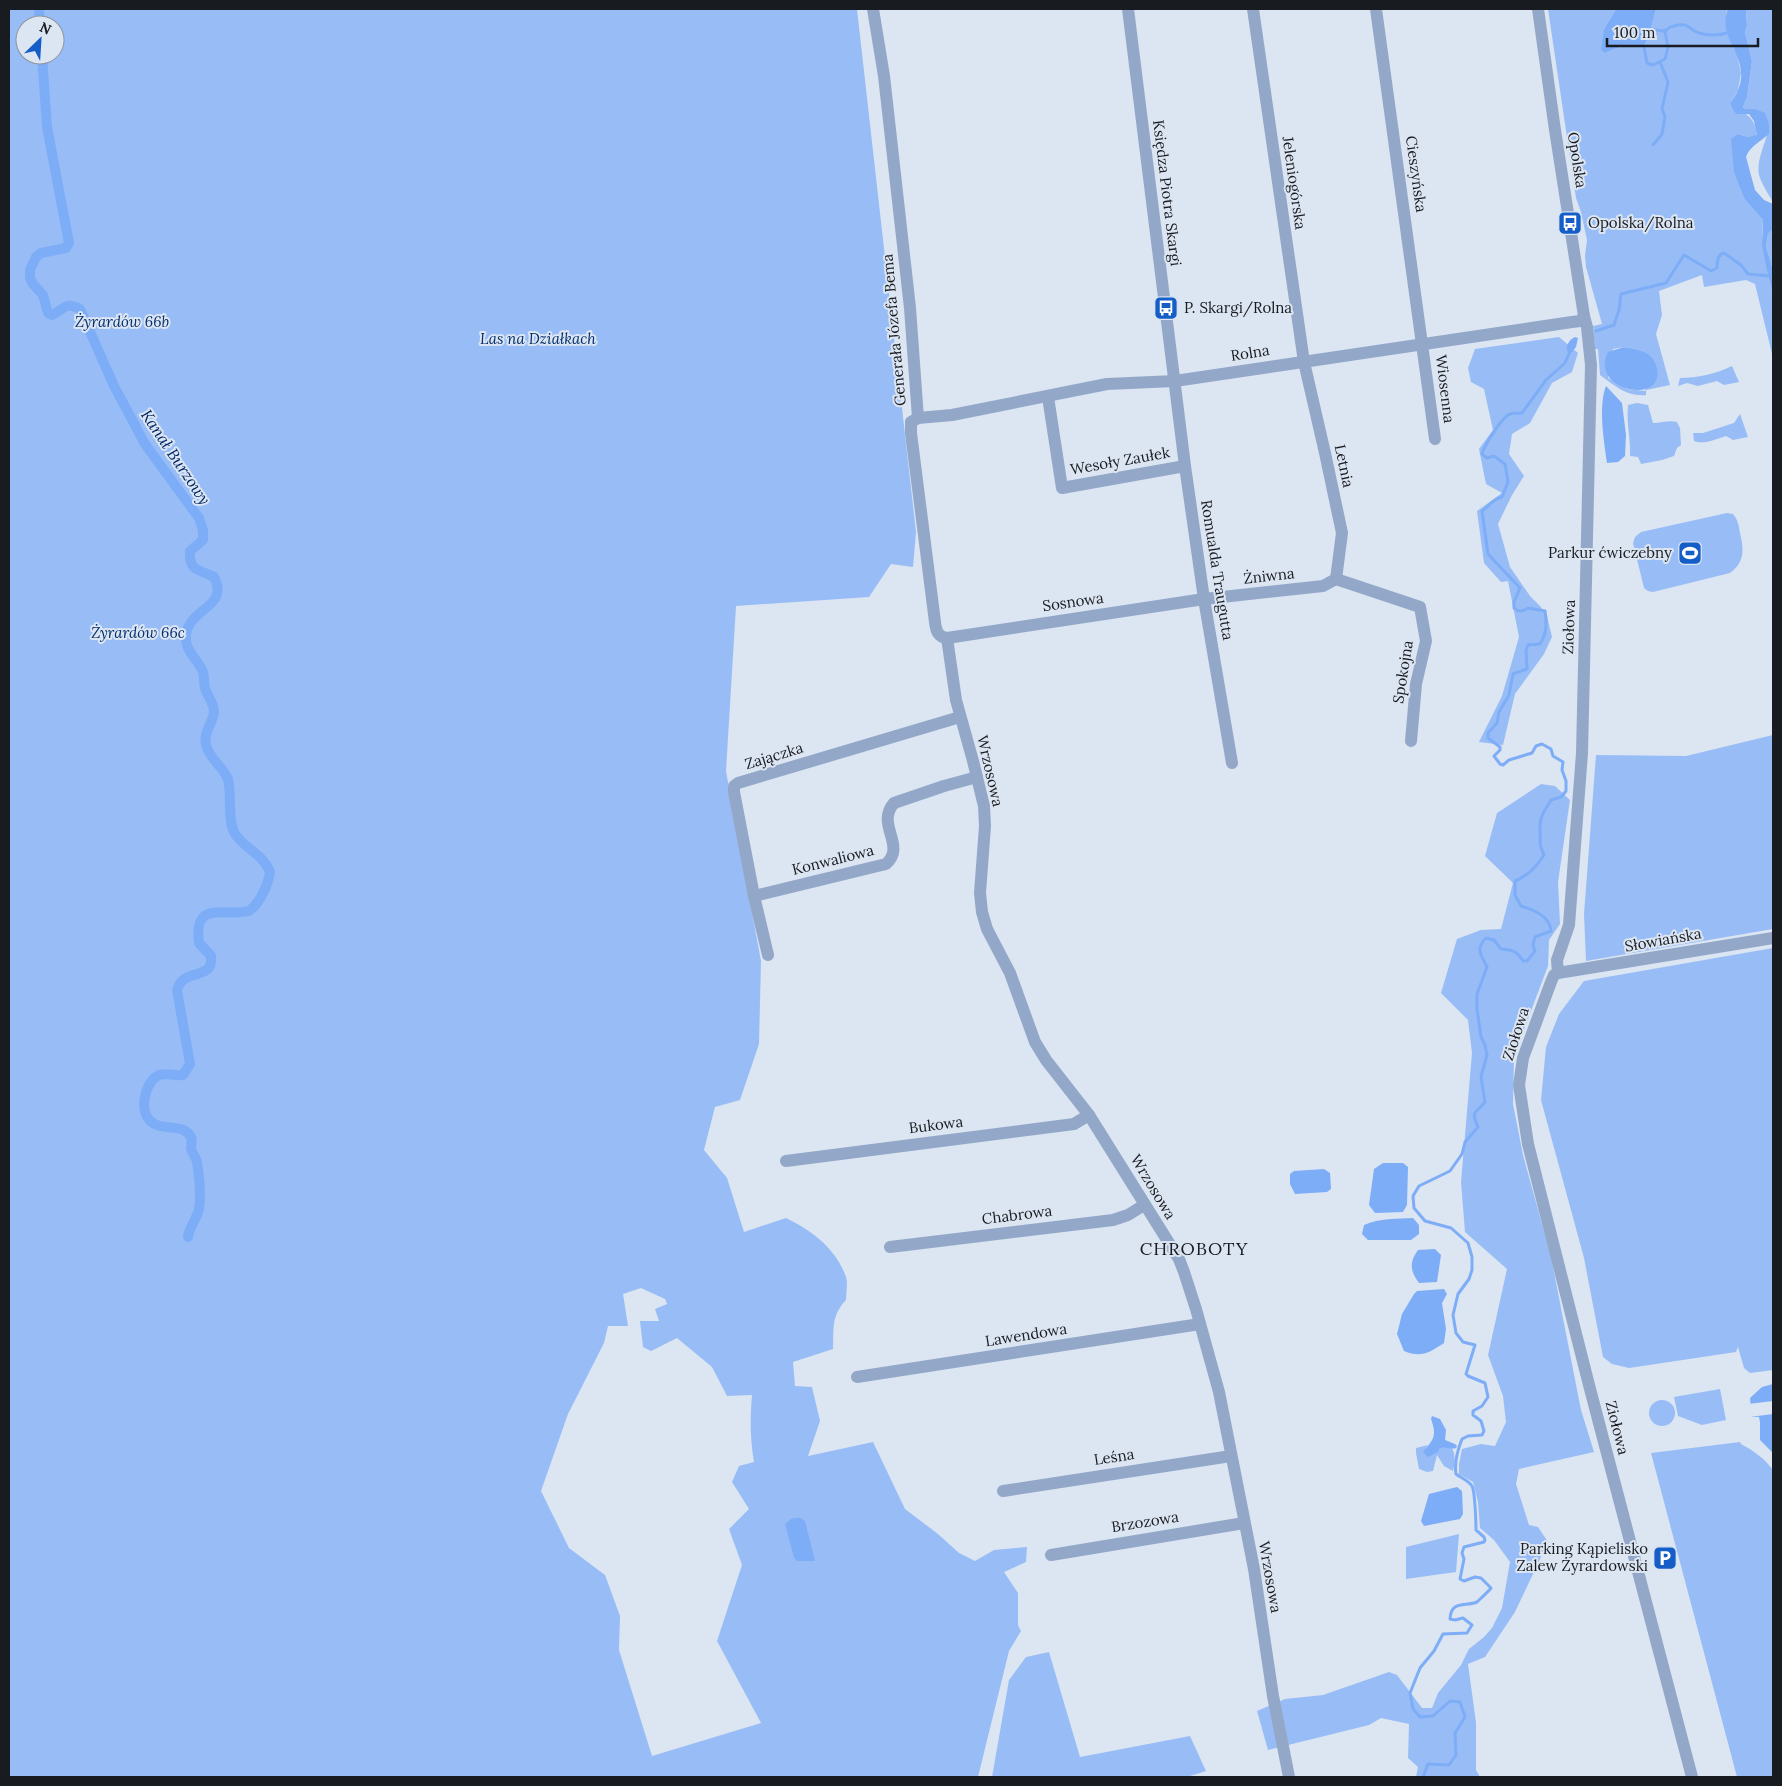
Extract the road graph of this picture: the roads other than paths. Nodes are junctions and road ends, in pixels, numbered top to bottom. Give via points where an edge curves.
1 (874, 9) edge
2 (1128, 9) edge
3 (1253, 9) edge
4 (1376, 9) edge
5 (1538, 9) edge
6 (1586, 322) junction
7 (1423, 343) junction
8 (1304, 362) junction
9 (1175, 381) junction
10 (1048, 397) junction
11 (918, 418) junction
12 (1435, 439) dead end
13 (1185, 466) junction
14 (1336, 579) junction
15 (1204, 599) junction
16 (947, 638) junction
17 (960, 717) junction
18 (1411, 741) dead end
19 (1232, 764) dead end
20 (977, 777) junction
21 (754, 896) junction
22 (1773, 938) edge
23 (768, 955) dead end
24 (1558, 973) junction
25 (1089, 1115) junction
26 (786, 1161) dead end
27 (1144, 1205) junction
28 (890, 1246) dead end
29 (1200, 1324) junction
30 (857, 1377) dead end
31 (1231, 1456) junction
32 (1003, 1491) dead end
33 (1244, 1523) junction
34 (1051, 1556) dead end
35 (1289, 1777) edge
36 (1692, 1777) edge

1 - 11 street, Generała Józefa Bema via 910,308
2 - 9 street, Księdza Piotra Skargi
3 - 8 street, Jeleniogórska
4 - 7 street, Cieszyńska
5 - 6 street, Opolska
6 - 7 street, Rolna
6 - 24 street, Ziołowa via 1591,352 1590,484 1582,753 1570,915 1557,960
7 - 8 street, Rolna
7 - 12 street, Wiosenna
8 - 9 street, Rolna
8 - 14 street, Letnia via 1342,533
9 - 10 street, Rolna via 1108,384
9 - 13 street, Romualda Traugutta
10 - 11 street, Rolna
10 - 13 street, Wesoły Zaułek via 1062,488
11 - 16 street, Generała Józefa Bema via 910,427 934,622 939,635
13 - 15 street, Romualda Traugutta
14 - 15 street, Żniwna via 1323,586
14 - 18 street, Spokojna via 1420,607 1426,641 1416,684
15 - 16 street, Sosnowa
15 - 19 street, Romualda Traugutta
16 - 17 street, Wrzosowa
17 - 20 street, Wrzosowa
17 - 21 street, Zajączka via 734,786
20 - 21 street, Konwaliowa via 894,803 886,816 894,850 886,864
20 - 25 street, Wrzosowa via 985,826 980,893 982,912 1010,973 1035,1042
21 - 23 street, Zajączka
22 - 24 street, Słowiańska
24 - 36 street, Ziołowa via 1550,982 1523,1058 1519,1085 1528,1144
25 - 26 street, Bukowa via 1074,1124
25 - 27 street, Wrzosowa
27 - 28 street, Chabrowa via 1114,1220
27 - 29 street, Wrzosowa via 1179,1259
29 - 30 street, Lawendowa
29 - 31 street, Wrzosowa via 1219,1392
31 - 32 street, Leśna
31 - 33 street, Wrzosowa
33 - 34 street, Brzozowa
33 - 35 street, Wrzosowa

